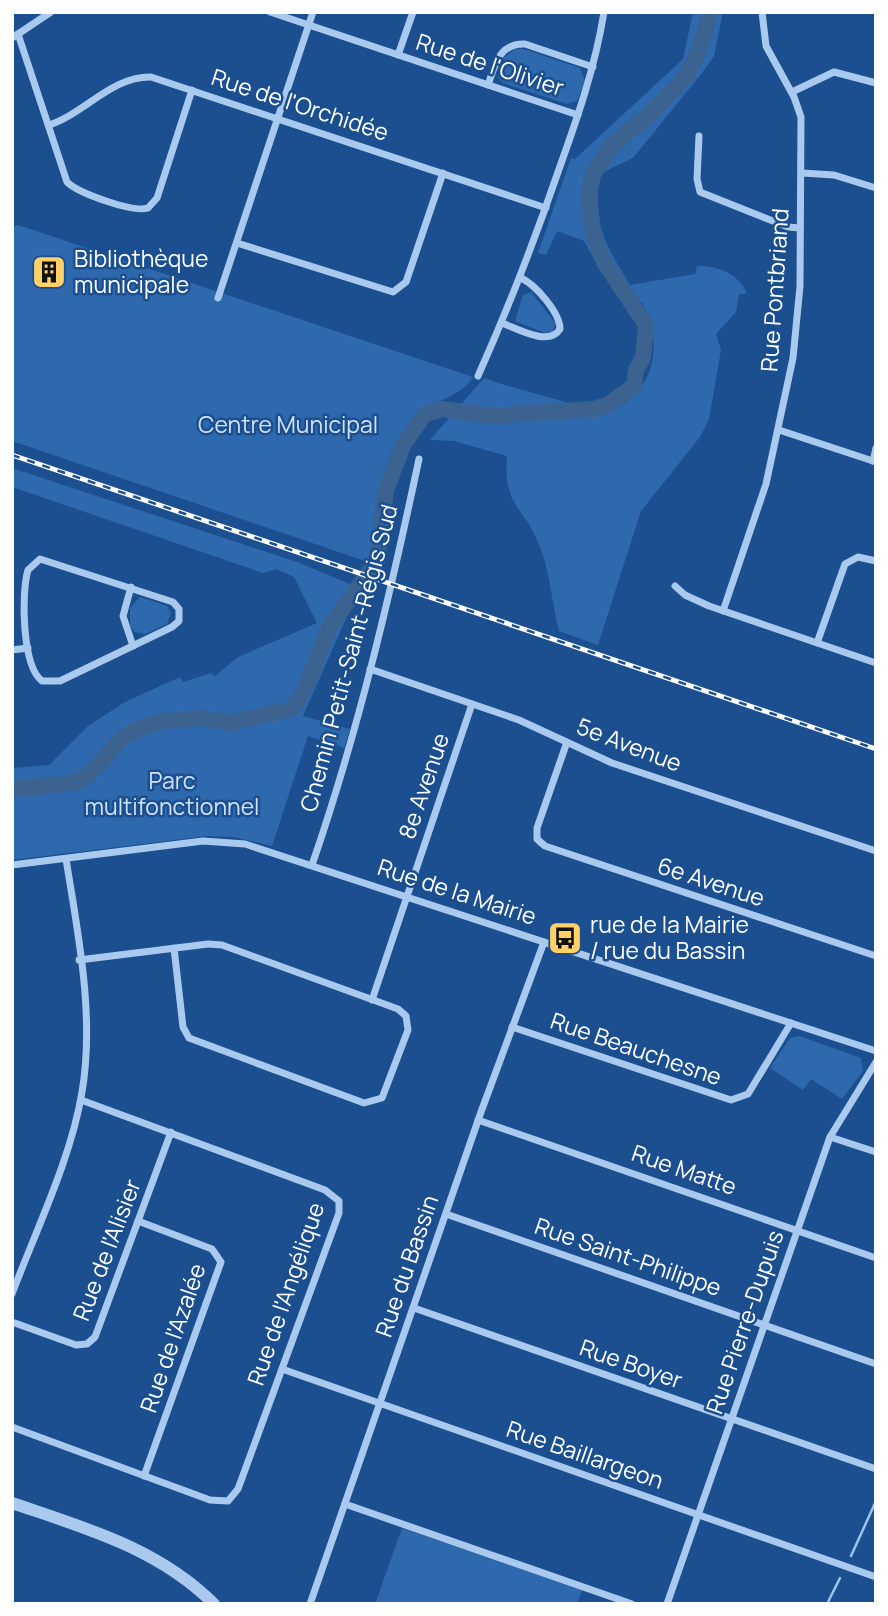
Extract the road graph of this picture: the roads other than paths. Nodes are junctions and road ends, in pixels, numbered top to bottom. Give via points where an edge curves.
1 (51, 12) edge
2 (270, 12) edge
3 (313, 12) edge
4 (413, 12) edge
5 (604, 12) edge
6 (762, 12) edge
7 (309, 25) junction
8 (15, 36) edge
9 (398, 55) junction
10 (593, 67) junction
11 (876, 83) edge
12 (488, 85) junction
13 (192, 90) junction
14 (792, 92) junction
15 (578, 115) junction
16 (278, 118) junction
17 (49, 125) junction
18 (699, 136) dead end
19 (443, 173) junction
20 (802, 173) junction
21 (876, 188) edge
22 (546, 208) junction
23 (800, 229) junction
24 (237, 243) junction
25 (522, 278) junction
26 (218, 298) dead end
27 (502, 323) junction
28 (478, 376) dead end
29 (779, 430) junction
30 (876, 448) edge
31 (419, 459) dead end
32 (874, 461) edge
33 (876, 561) edge
34 (675, 586) dead end
35 (131, 587) junction
36 (723, 611) junction
37 (817, 643) junction
38 (133, 646) junction
39 (29, 648) junction
40 (12, 650) edge
41 (876, 663) edge
42 (370, 669) junction
43 (472, 704) junction
44 (567, 742) junction
45 (876, 851) edge
46 (66, 859) junction
47 (312, 865) junction
48 (13, 866) edge
49 (407, 896) junction
50 (544, 942) junction
51 (174, 948) junction
52 (876, 956) edge
53 (79, 960) junction
54 (372, 1000) junction
55 (791, 1023) junction
56 (512, 1027) junction
57 (876, 1051) edge
58 (876, 1062) edge
59 (81, 1100) junction
60 (478, 1120) junction
61 (171, 1132) junction
62 (830, 1137) junction
63 (876, 1152) edge
64 (446, 1214) junction
65 (138, 1221) junction
66 (798, 1230) junction
67 (876, 1258) edge
68 (12, 1294) edge
69 (414, 1308) junction
70 (12, 1322) edge
71 (765, 1325) junction
72 (876, 1364) edge
73 (282, 1369) junction
74 (379, 1404) junction
75 (732, 1420) junction
76 (12, 1427) edge
77 (876, 1469) edge
78 (144, 1476) junction
79 (12, 1503) edge
80 (345, 1504) junction
81 (698, 1515) junction
82 (876, 1577) edge
83 (214, 1604) edge
84 (310, 1604) edge
85 (632, 1604) edge
86 (667, 1604) edge

1 - 8 street
2 - 7 street, Rue de l'Olivier
3 - 7 street
4 - 9 street
5 - 10 street
6 - 14 street, Rue Pontbriand via 765,46
7 - 9 street, Rue de l'Olivier
7 - 16 street
8 - 17 street
9 - 12 street, Rue de l'Olivier
10 - 12 street via 516,44 500,54
10 - 15 street
11 - 14 street via 834,72
12 - 15 street, Rue de l'Olivier
13 - 16 street, Rue de l'Orchidée
13 - 17 street, Rue de l'Orchidée via 139,77
13 - 17 street via 157,198 144,209 70,185
14 - 20 street, Rue Pontbriand via 802,123
15 - 22 street
16 - 19 street, Rue de l'Orchidée
16 - 24 street
18 - 23 street via 697,179 704,195
19 - 22 street, Rue de l'Orchidée
19 - 24 street via 406,282 393,292
20 - 21 street
20 - 23 street, Rue Pontbriand
22 - 25 street
23 - 29 street, Rue Pontbriand via 796,331
24 - 26 street
25 - 27 street
25 - 27 street via 559,320 560,329 547,338
27 - 28 street
29 - 32 street
29 - 36 street, Rue Pontbriand via 763,495
30 - 32 street
31 - 42 street, Chemin Petit-Saint-Régis Sud
33 - 37 street via 858,556 845,564
34 - 36 street via 694,600
35 - 38 street via 123,615
35 - 38 street via 173,601 180,612 177,624
35 - 39 street via 51,560 34,561 24,591
36 - 37 street
37 - 41 street
38 - 39 street via 50,683 34,673
39 - 40 street
42 - 43 street, 5e Avenue
42 - 47 street, Chemin Petit-Saint-Régis Sud
43 - 44 street, 5e Avenue
43 - 49 street, 8e Avenue
44 - 45 street, 5e Avenue via 612,763
44 - 52 street, 6e Avenue via 537,839 556,851
46 - 47 street, Rue de la Mairie via 219,841 255,846
46 - 48 street, Rue de la Mairie
46 - 53 street
47 - 49 street, Rue de la Mairie
49 - 50 street, Rue de la Mairie
49 - 54 street, 8e Avenue
50 - 55 street, Rue de la Mairie
50 - 56 street, Rue du Bassin
51 - 53 street
51 - 54 street via 222,945
51 - 54 street via 182,1022 189,1038 369,1104 384,1095 408,1025 403,1012
53 - 59 street via 87,1030
55 - 56 street, Rue Beauchesne via 748,1094 732,1100
55 - 57 street, Rue de la Mairie
56 - 60 street, Rue du Bassin
58 - 62 street, Rue Pierre-Dupuis
59 - 61 street, Rue de l'Angélique
59 - 68 street
60 - 64 street, Rue du Bassin
60 - 66 street, Rue Matte
61 - 65 street, Rue de l'Alisier
61 - 73 street, Rue de l'Angélique via 325,1190 339,1201 339,1213
62 - 63 street
62 - 66 street, Rue Pierre-Dupuis
64 - 69 street, Rue du Bassin
64 - 71 street, Rue Saint-Philippe
65 - 70 street, Rue de l'Alisier via 91,1341 76,1345
65 - 78 street, Rue de l'Azalée via 212,1249 221,1262
66 - 67 street, Rue Matte
66 - 71 street, Rue Pierre-Dupuis
69 - 74 street, Rue du Bassin
69 - 75 street, Rue Boyer
71 - 72 street, Rue Saint-Philippe
71 - 75 street, Rue Pierre-Dupuis
73 - 74 street, Rue Baillargeon
73 - 78 street, Rue de l'Angélique via 238,1489 228,1502 216,1502
74 - 80 street, Rue du Bassin
74 - 81 street, Rue Baillargeon
75 - 77 street, Rue Boyer
75 - 81 street, Rue Pierre-Dupuis
76 - 78 street
79 - 83 street via 147,1553 174,1569
80 - 84 street, Rue du Bassin
80 - 85 street
81 - 82 street, Rue Baillargeon
81 - 86 street, Rue Pierre-Dupuis

